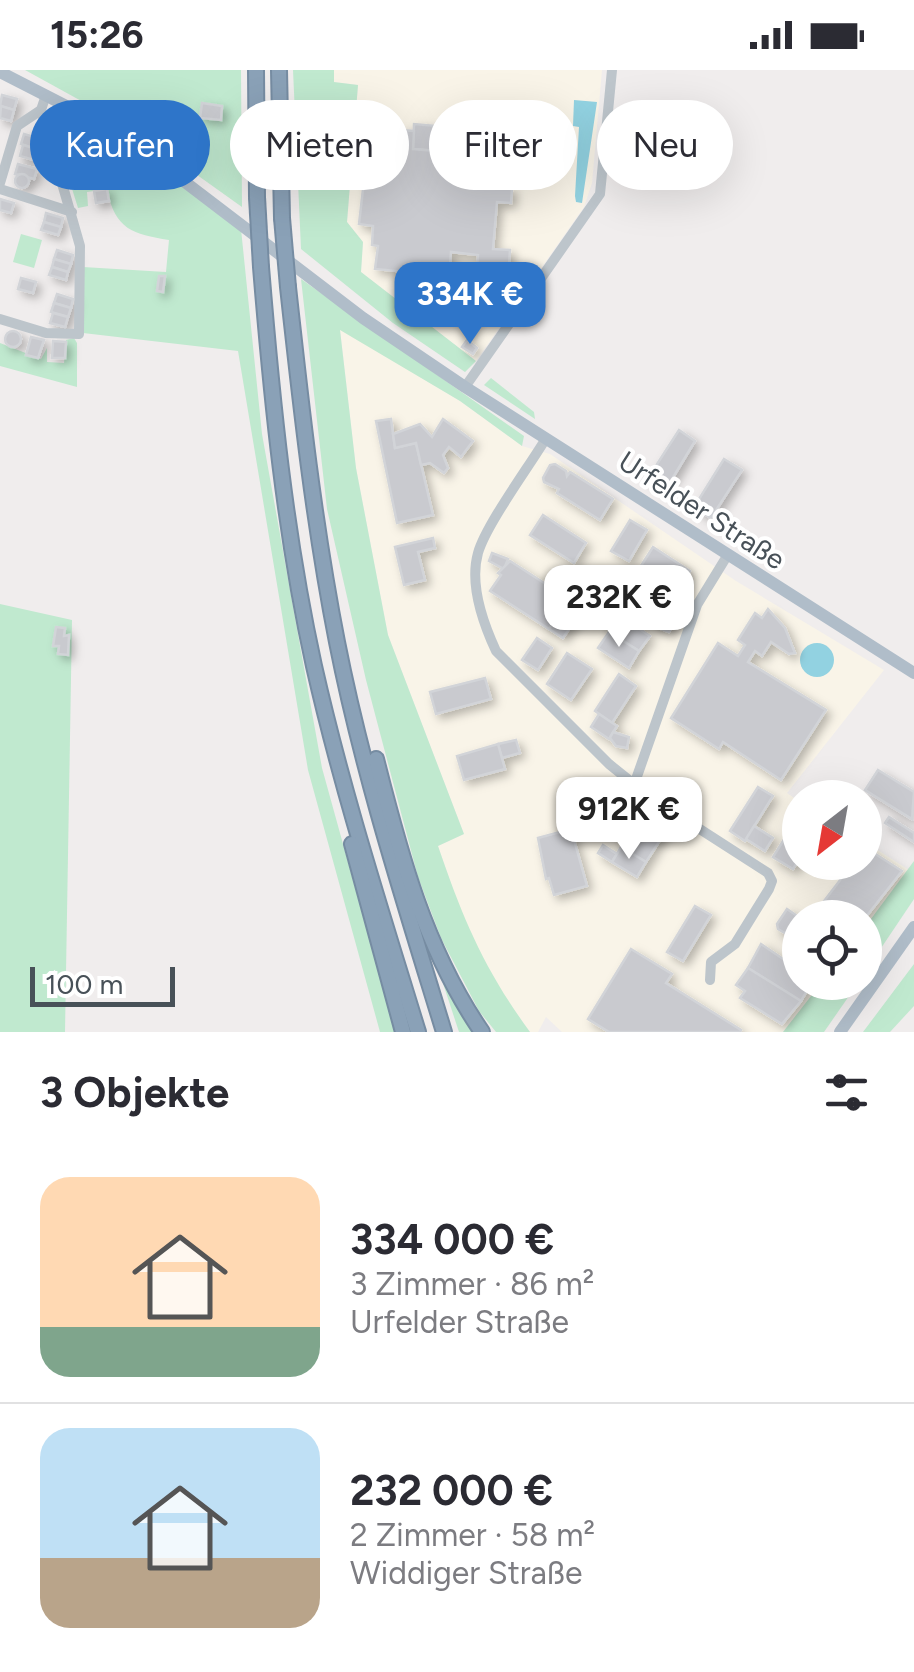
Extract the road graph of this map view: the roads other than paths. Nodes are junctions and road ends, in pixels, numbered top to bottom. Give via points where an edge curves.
1 (256, 70) edge
2 (279, 70) edge
3 (612, 70) edge
4 (0, 72) edge
5 (46, 95) junction
6 (44, 100) edge
7 (30, 117) edge
8 (0, 186) edge
9 (65, 190) edge
10 (72, 212) junction
11 (0, 319) edge
12 (464, 387) junction
13 (545, 440) junction
14 (727, 556) junction
15 (337, 645) junction
16 (914, 673) edge
17 (634, 785) junction
18 (346, 794) junction
19 (914, 927) edge
20 (710, 980) dead end
21 (403, 1032) edge
22 (418, 1032) edge
23 (444, 1032) edge
24 (482, 1032) edge
25 (840, 1032) edge

1 - 18 highway, bridge via 260,267 275,442 314,666
2 - 15 highway, bridge via 288,287
3 - 12 street via 600,194
4 - 5 main road, Urfelder Straße
5 - 6 street
5 - 12 main road, Urfelder Straße via 160,162
7 - 8 street via 17,126
8 - 10 street
9 - 10 street
10 - 11 street via 80,246 79,334 46,333
12 - 13 main road, Urfelder Straße
13 - 14 main road, Urfelder Straße
13 - 17 street via 478,553 475,579 485,628 521,678
14 - 16 main road, Urfelder Straße
14 - 17 street via 696,605
15 - 23 highway via 390,856
15 - 24 highway via 354,678 429,938
17 - 20 street via 764,867 772,880 735,944 711,962
18 - 21 highway via 353,850
18 - 22 highway
19 - 25 main road

